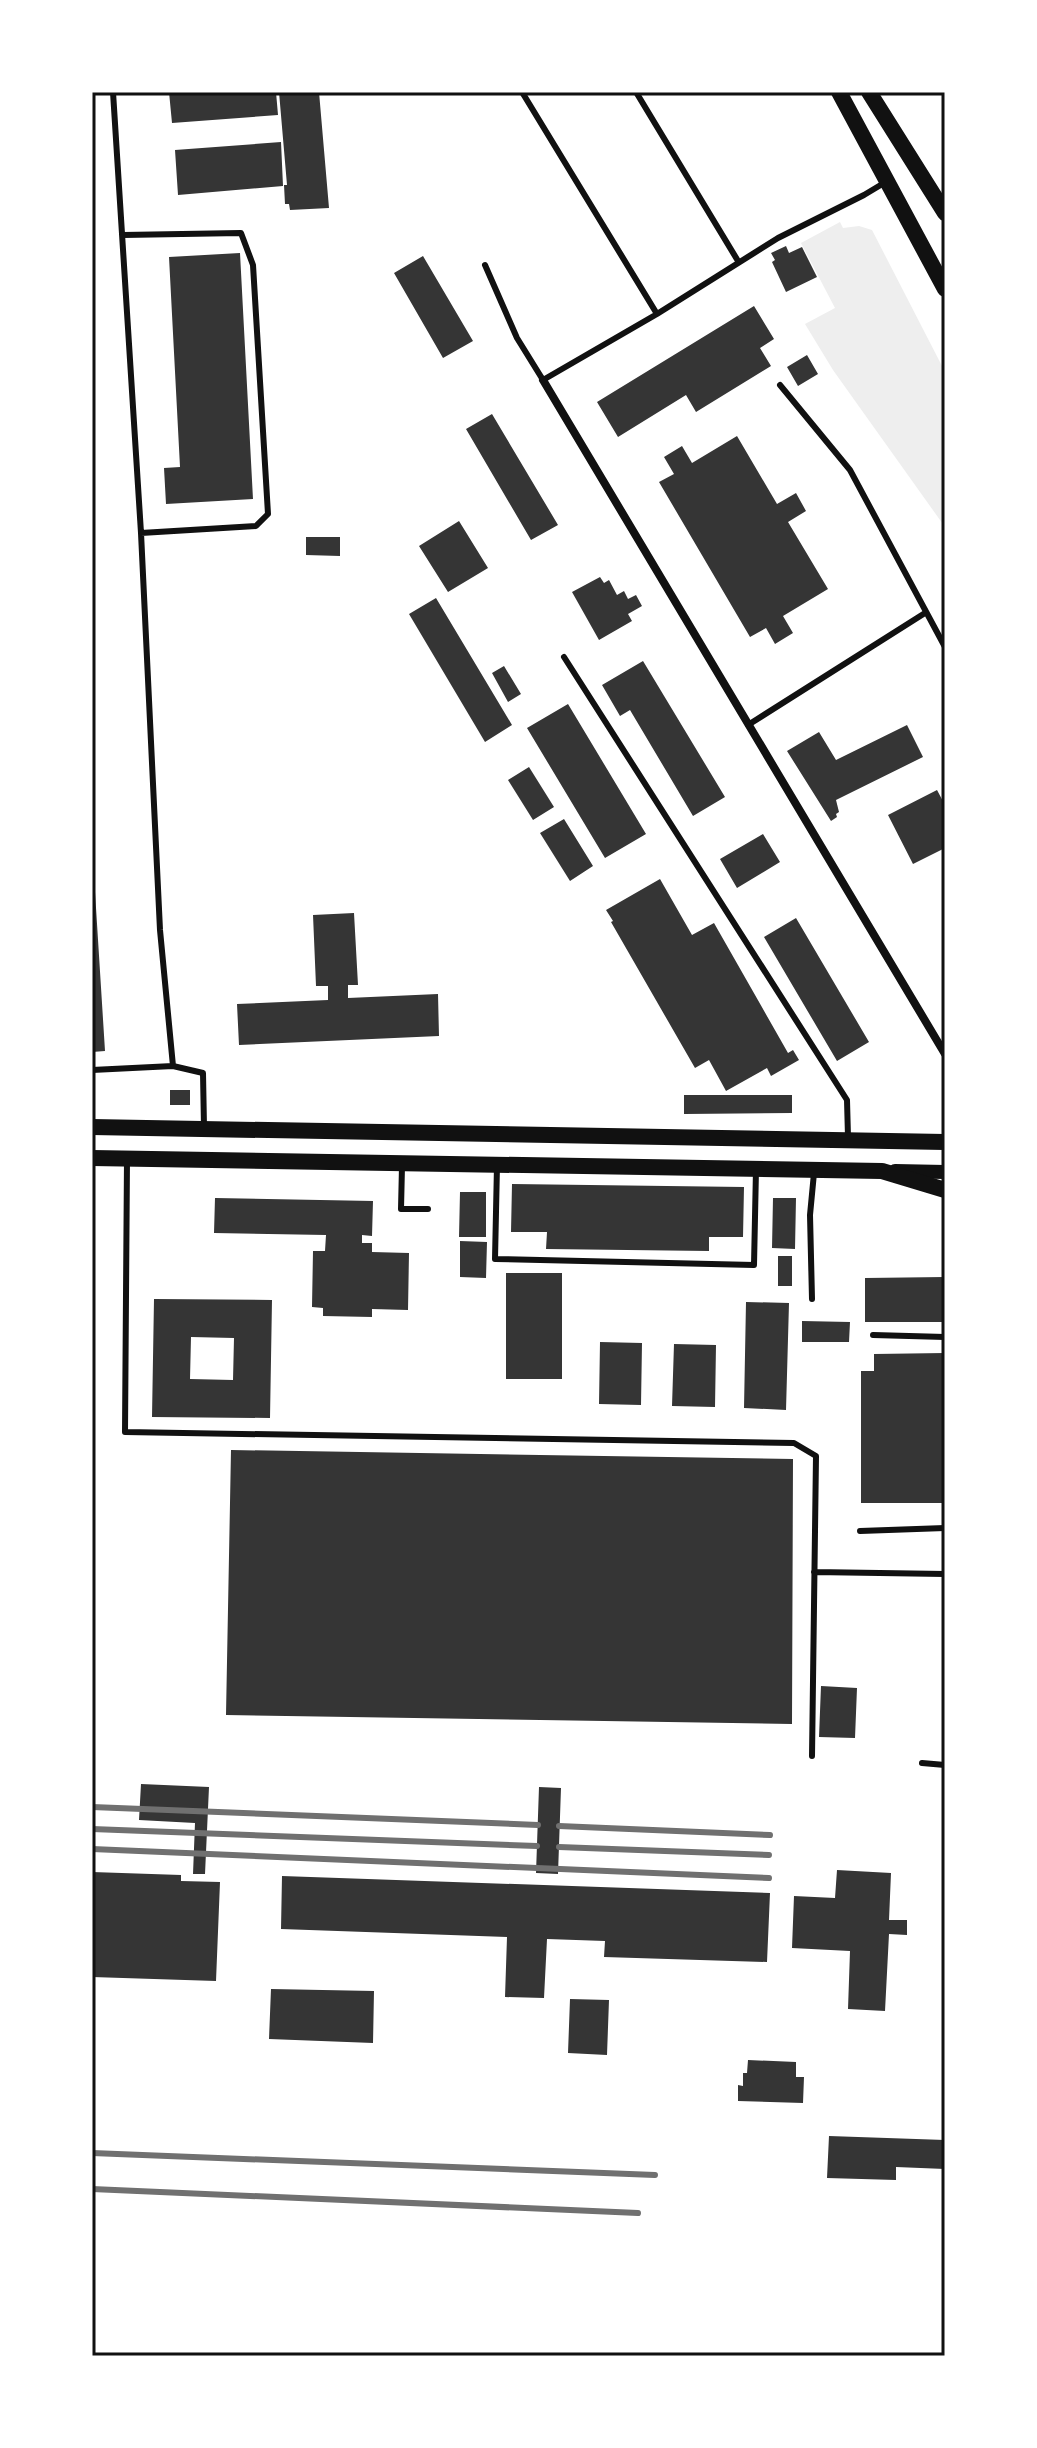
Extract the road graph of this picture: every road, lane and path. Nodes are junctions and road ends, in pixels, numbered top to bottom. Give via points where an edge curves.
1 (113, 92) edge
2 (522, 92) edge
3 (636, 92) edge
4 (839, 92) edge
5 (869, 92) edge
6 (887, 181) junction
7 (945, 213) edge
8 (123, 235) junction
9 (738, 261) junction
10 (931, 263) junction
11 (485, 265) dead end
12 (945, 289) edge
13 (945, 304) edge
14 (657, 314) junction
15 (543, 380) junction
16 (780, 385) dead end
17 (141, 533) junction
18 (925, 613) junction
19 (945, 647) edge
20 (564, 657) dead end
21 (748, 725) junction
22 (945, 1054) edge
23 (173, 1066) junction
24 (92, 1070) edge
25 (92, 1127) edge
26 (204, 1129) junction
27 (848, 1141) junction
28 (944, 1141) edge
29 (92, 1158) edge
30 (127, 1159) junction
31 (402, 1163) junction
32 (497, 1164) junction
33 (756, 1169) junction
34 (92, 1170) edge
35 (814, 1170) junction
36 (882, 1171) junction
37 (945, 1172) edge
38 (945, 1190) edge
39 (428, 1209) dead end
40 (812, 1299) dead end
41 (873, 1335) dead end
42 (945, 1337) edge
43 (945, 1528) edge
44 (860, 1531) dead end
45 (814, 1572) junction
46 (945, 1574) edge
47 (812, 1756) dead end
48 (922, 1763) dead end
49 (945, 1765) edge

1 - 8 lane
2 - 14 lane
3 - 9 lane
4 - 6 main road
5 - 7 main road
6 - 9 lane
6 - 10 main road
8 - 17 lane
8 - 17 lane via 241,233 253,265 268,499 268,514 256,526
9 - 14 lane
10 - 12 main road
10 - 13 main road
11 - 15 lane via 517,338
14 - 15 lane
15 - 21 street
16 - 18 lane via 850,470
17 - 23 lane via 160,930
18 - 19 lane
18 - 21 lane
20 - 27 lane via 847,1100
21 - 22 street
23 - 24 lane
23 - 26 lane via 203,1073
25 - 26 main road
26 - 27 main road
27 - 28 main road
29 - 30 main road
30 - 31 main road
30 - 34 main road
30 - 45 lane via 125,1432 794,1443 816,1456
31 - 32 main road
31 - 39 lane via 401,1209
32 - 33 main road
32 - 33 lane via 495,1259 754,1265
33 - 35 main road
35 - 36 main road
35 - 40 lane
36 - 37 street
36 - 38 main road
41 - 42 lane
43 - 44 lane
45 - 46 lane
45 - 47 lane
48 - 49 lane

